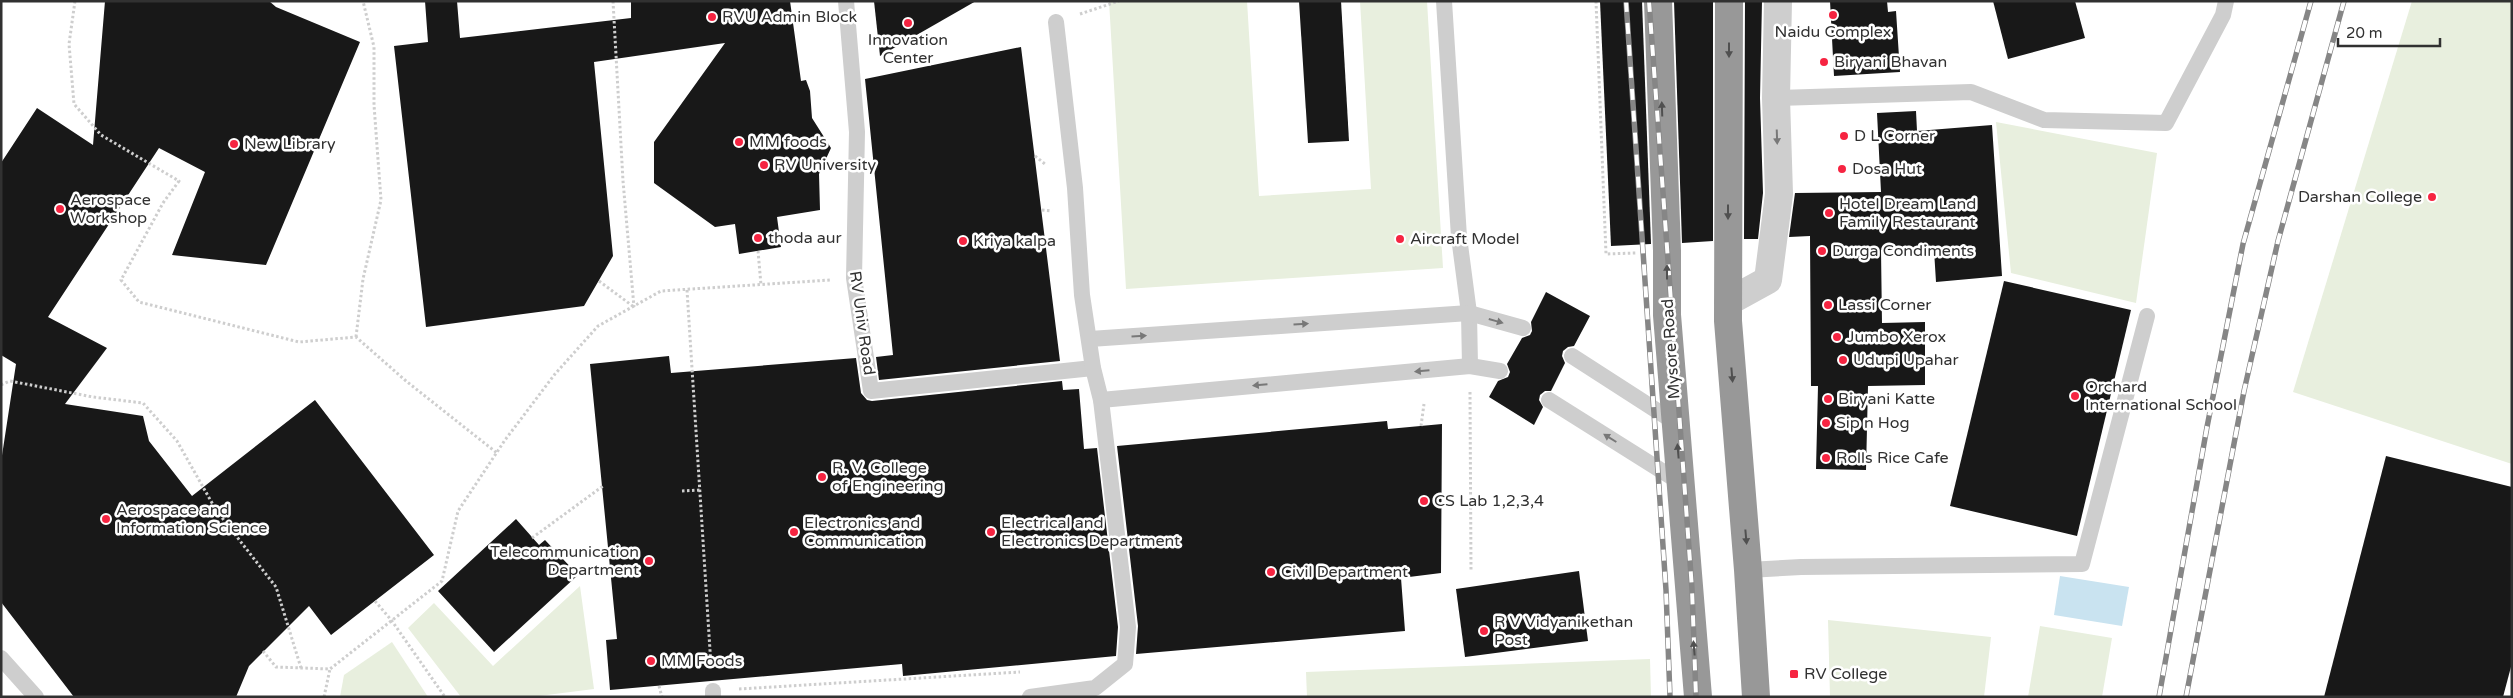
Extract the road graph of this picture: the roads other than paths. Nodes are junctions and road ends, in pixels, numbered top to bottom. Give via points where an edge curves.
1 (846, 1) edge
2 (1444, 1) edge
3 (1658, 1) edge
4 (1729, 1) edge
5 (1778, 1) edge
6 (2226, 1) edge
7 (1056, 22) road end
8 (1776, 98) junction
9 (1728, 302) junction
10 (1469, 313) junction
11 (2147, 316) dead end
12 (1523, 328) dead end
13 (1090, 339) junction
14 (1572, 356) dead end
15 (1470, 366) junction
16 (1093, 368) junction
17 (1500, 371) dead end
18 (1101, 400) junction
19 (1550, 400) dead end
20 (1676, 423) junction
21 (1681, 483) junction
22 (1748, 570) junction
23 (1, 658) edge
24 (1074, 694) edge
25 (36, 697) edge
26 (1030, 697) edge
27 (1698, 697) edge
28 (1756, 697) edge

1 - 16 lane, RV Univ Road via 857,132 854,278 871,391
2 - 10 lane via 1459,237
20 -> 3 highway, Mysore Road via 1666,315 1667,252
4 -> 9 highway
5 - 8 street
6 - 8 lane via 2223,14 2166,123 2044,120 1971,92
7 - 13 lane via 1075,188 1082,295
8 -> 9 street via 1779,194 1768,280
9 -> 22 highway
10 -> 12 lane
13 -> 10 lane
10 - 15 lane
11 - 22 lane via 2082,564
13 - 16 lane
14 - 20 lane
15 - 17 lane
15 -> 18 lane
16 - 18 lane
18 - 24 lane via 1128,648 1125,664 1110,678 1095,688
21 -> 19 lane
21 -> 20 highway, Mysore Road
27 -> 21 highway, Mysore Road
22 - 28 highway
23 - 25 lane
24 - 26 lane

